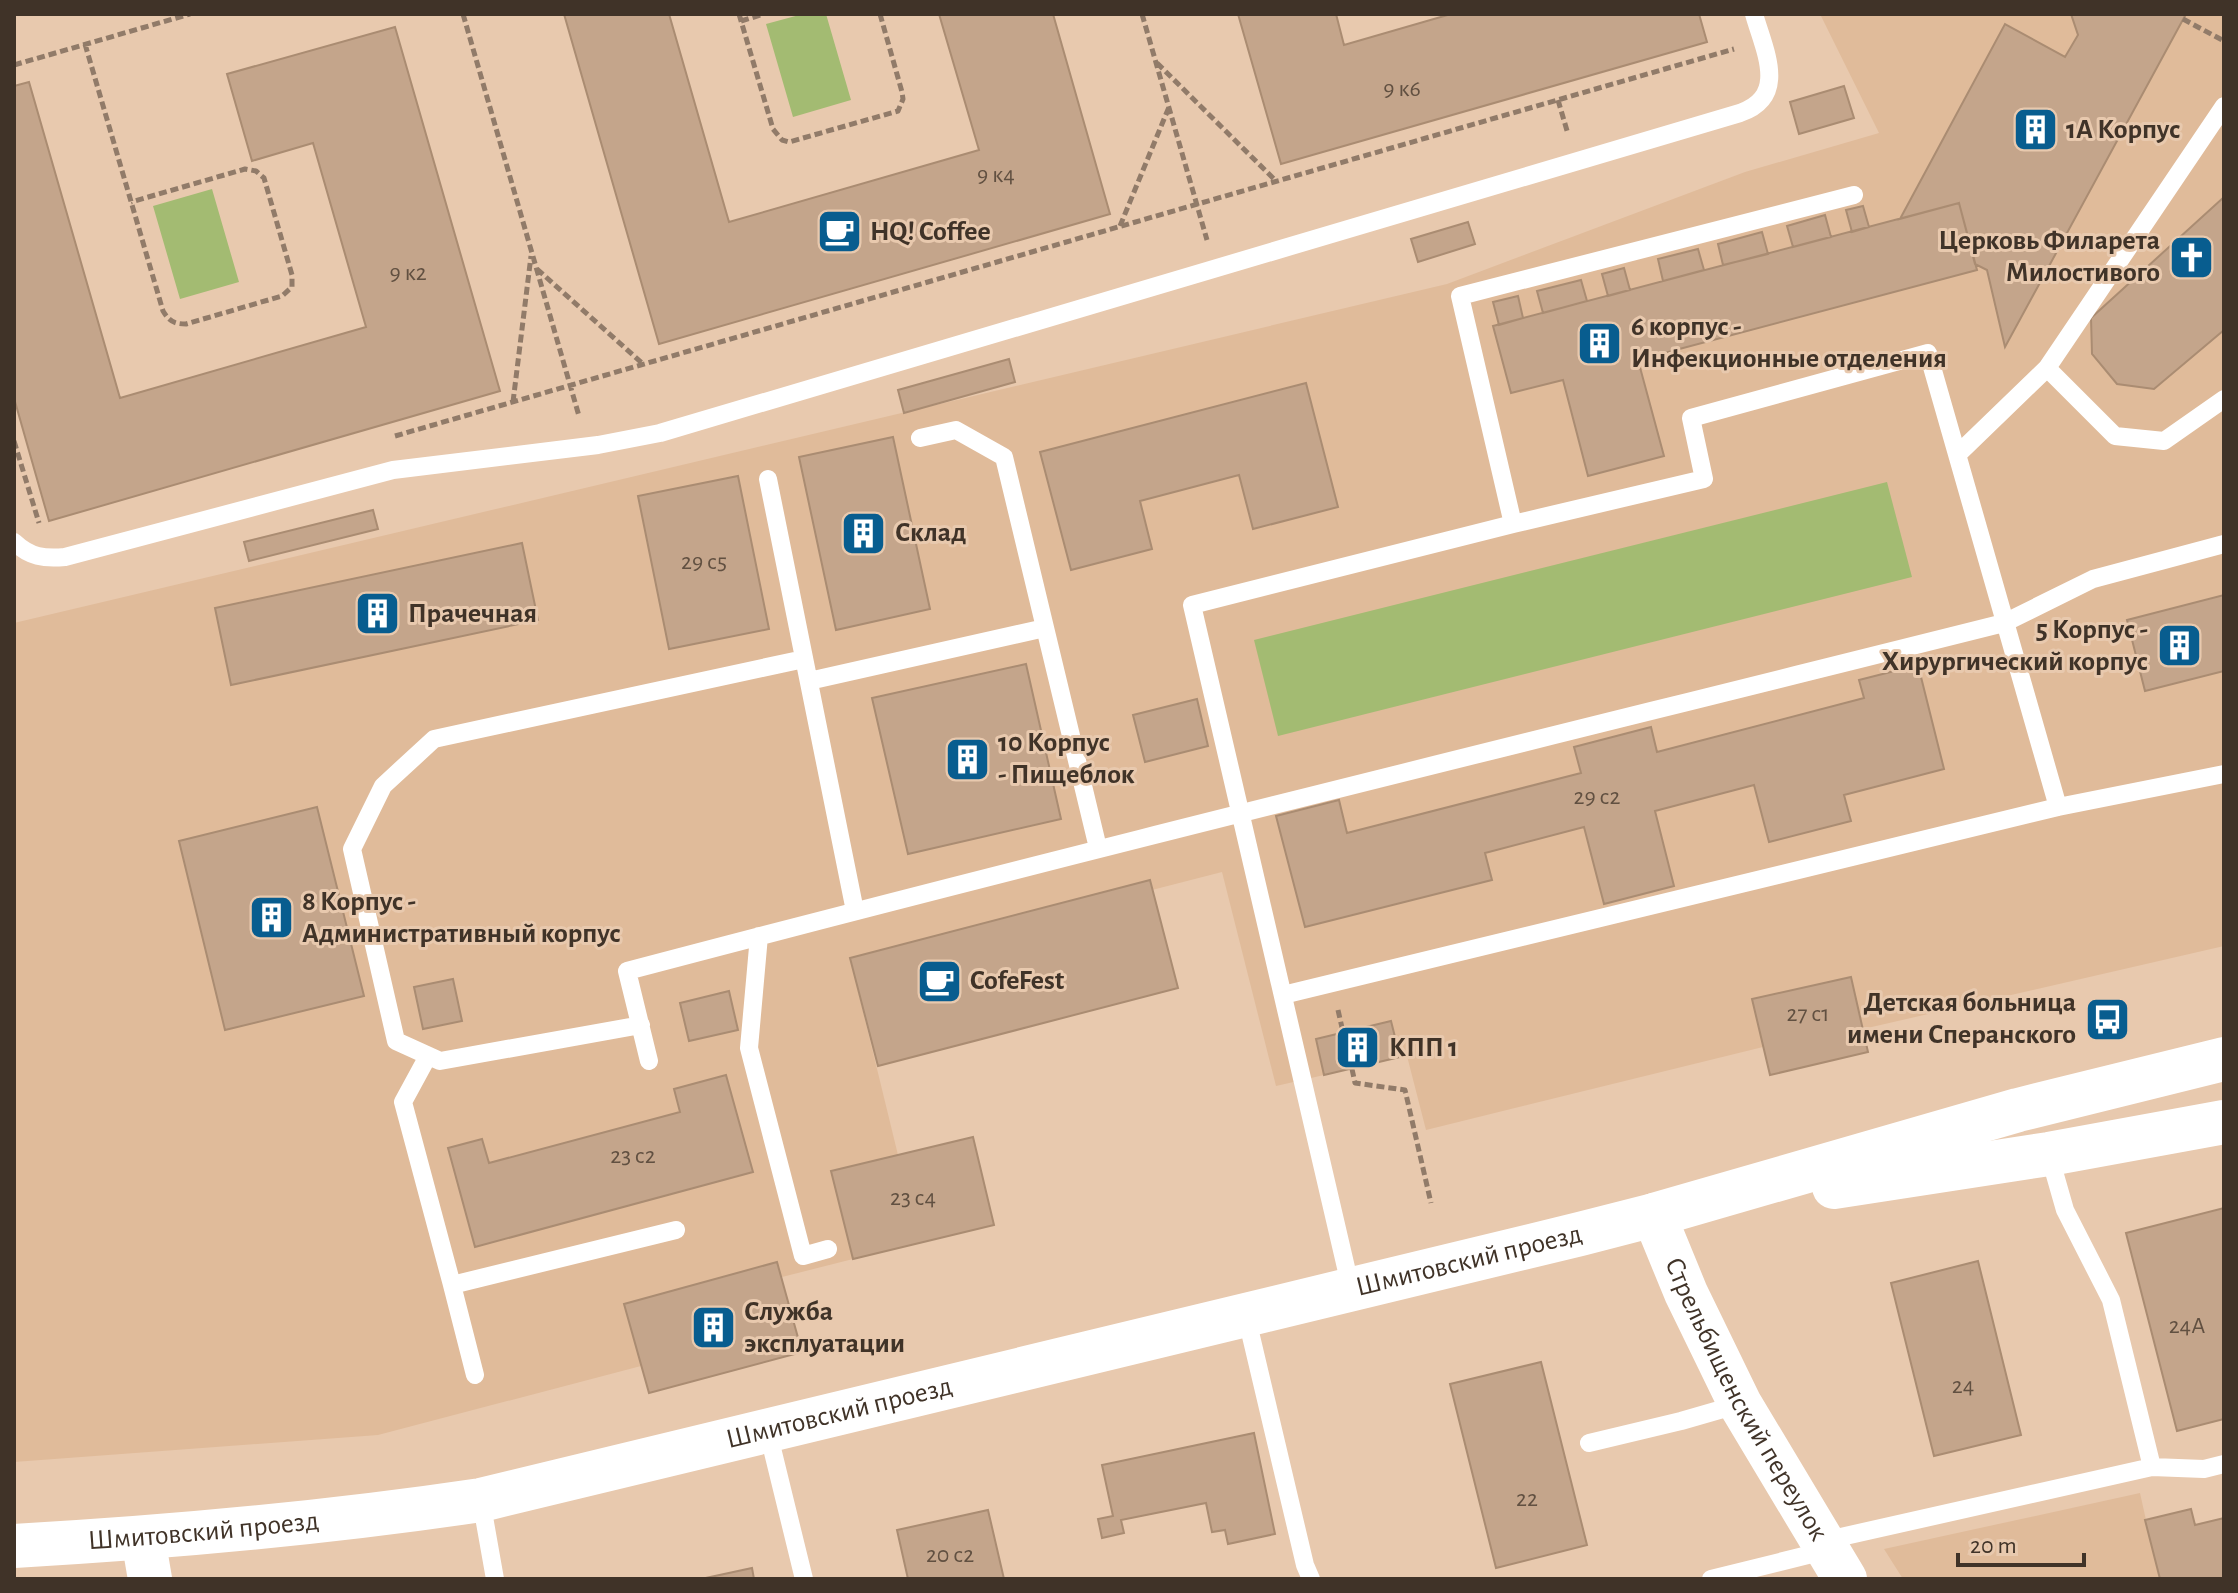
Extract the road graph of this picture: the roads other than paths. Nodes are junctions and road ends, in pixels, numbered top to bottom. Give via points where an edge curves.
1 (1754, 14) edge
2 (2224, 106) edge
3 (1854, 195) dead end
4 (2047, 368) junction
5 (2224, 399) edge
6 (920, 438) dead end
7 (1958, 454) junction
8 (768, 479) dead end
9 (1513, 524) junction
10 (14, 542) edge
11 (2224, 544) edge
12 (2004, 623) junction
13 (1045, 628) junction
14 (804, 659) junction
15 (809, 681) junction
16 (2224, 774) edge
17 (2058, 807) junction
18 (1240, 814) junction
19 (1098, 848) junction
20 (855, 911) junction
21 (759, 936) junction
22 (1283, 995) junction
23 (641, 1025) junction
24 (428, 1056) junction
25 (2224, 1059) edge
26 (649, 1061) dead end
27 (2224, 1122) edge
28 (2049, 1154) junction
29 (1654, 1215) junction
30 (676, 1230) dead end
31 (828, 1249) dead end
32 (452, 1285) junction
33 (1351, 1290) junction
34 (1246, 1315) junction
35 (475, 1375) dead end
36 (1740, 1404) junction
37 (768, 1432) junction
38 (1589, 1443) dead end
39 (2224, 1464) edge
40 (2152, 1467) junction
41 (481, 1500) junction
42 (14, 1546) edge
43 (1832, 1557) edge
44 (147, 1559) edge
45 (495, 1579) edge
46 (804, 1579) edge
47 (1311, 1579) edge
48 (1711, 1579) edge

1 - 10 lane via 1770,78 1766,94 1751,110 660,433 393,470 65,557 34,556
2 - 4 lane
3 - 9 lane via 1460,296
4 - 5 lane via 2115,436 2164,441
4 - 7 lane
6 - 13 lane via 956,430 1004,457
7 - 9 lane via 1928,353 1691,418 1704,479
7 - 12 lane
8 - 14 lane
9 - 18 lane via 1192,605
11 - 12 lane via 2093,579
12 - 17 lane
12 - 18 lane
13 - 15 lane
13 - 19 lane
14 - 15 lane
14 - 24 lane via 434,739 383,786 352,849 396,1041
15 - 20 lane
16 - 17 lane
17 - 22 lane
18 - 19 lane
18 - 22 lane
19 - 20 lane
20 - 21 lane
21 - 23 lane via 627,971
21 - 31 lane via 749,1048 803,1256
22 - 33 lane
23 - 24 lane via 440,1061
23 - 26 lane
24 - 32 lane via 403,1102
25 - 29 main road, Шмитовский проезд via 2018,1110
27 - 28 main road, Шмитовский проезд
28 - 29 main road, Шмитовский проезд
28 - 40 lane via 2065,1210 2111,1300
29 - 33 main road, Шмитовский проезд
29 - 36 main road, Стрельбищенский переулок
30 - 32 lane
32 - 35 lane
33 - 34 main road, Шмитовский проезд
34 - 37 main road, Шмитовский проезд
34 - 47 lane
36 - 38 lane
36 - 43 main road, Стрельбищенский переулок
37 - 41 main road, Шмитовский проезд
37 - 46 lane
39 - 40 lane via 2204,1469
40 - 43 lane
41 - 44 main road, Шмитовский проезд
41 - 45 lane
42 - 44 main road, Шмитовский проезд
43 - 48 lane

